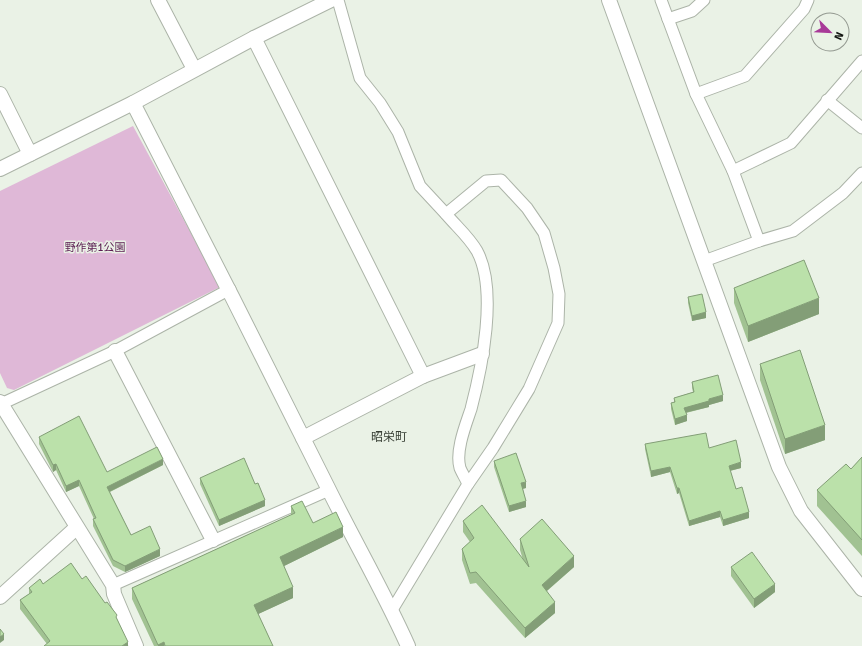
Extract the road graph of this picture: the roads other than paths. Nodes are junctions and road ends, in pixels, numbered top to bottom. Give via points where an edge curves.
1 (158, 0) edge
2 (331, 0) edge
3 (338, 0) edge
4 (609, 0) edge
5 (661, 0) edge
6 (704, 0) edge
7 (808, 0) edge
8 (668, 19) junction
9 (254, 38) junction
10 (862, 61) edge
11 (194, 69) junction
12 (0, 94) edge
13 (696, 94) junction
14 (827, 100) junction
15 (133, 103) junction
16 (862, 128) edge
17 (30, 154) junction
18 (0, 169) edge
19 (733, 171) junction
20 (862, 173) edge
21 (446, 214) junction
22 (759, 241) junction
23 (704, 261) junction
24 (230, 290) junction
25 (115, 351) junction
26 (482, 354) junction
27 (424, 376) junction
28 (0, 403) edge
29 (303, 438) junction
30 (468, 484) junction
31 (329, 490) junction
32 (76, 528) junction
33 (214, 540) junction
34 (113, 585) junction
35 (862, 589) edge
36 (0, 597) edge
37 (392, 610) junction
38 (136, 646) edge
39 (408, 646) edge

1 - 11 street
2 - 9 street
3 - 21 street via 360,78 398,132 420,186
4 - 23 street
5 - 8 street
6 - 8 street via 692,11
7 - 13 street via 804,9 745,76
8 - 13 street
9 - 11 street
9 - 27 street
10 - 14 street
11 - 15 street
12 - 17 street
13 - 19 street
14 - 16 street
14 - 19 street via 791,143
15 - 17 street
15 - 24 street
17 - 18 street
19 - 22 street
20 - 22 street via 843,194 793,231
21 - 26 street via 477,252 484,274 489,296
21 - 30 street via 486,180 501,180 527,208 544,233 559,294 558,323 529,388
22 - 23 street
23 - 35 street via 778,467 801,511
24 - 25 street
24 - 29 street
25 - 28 street
25 - 33 street
26 - 27 street
26 - 30 street via 471,409 462,434 460,467
27 - 29 street
28 - 32 street
29 - 31 street
30 - 37 street
31 - 33 street
31 - 37 street
32 - 34 street
32 - 36 street
33 - 34 street
34 - 38 street via 114,594
37 - 39 street

